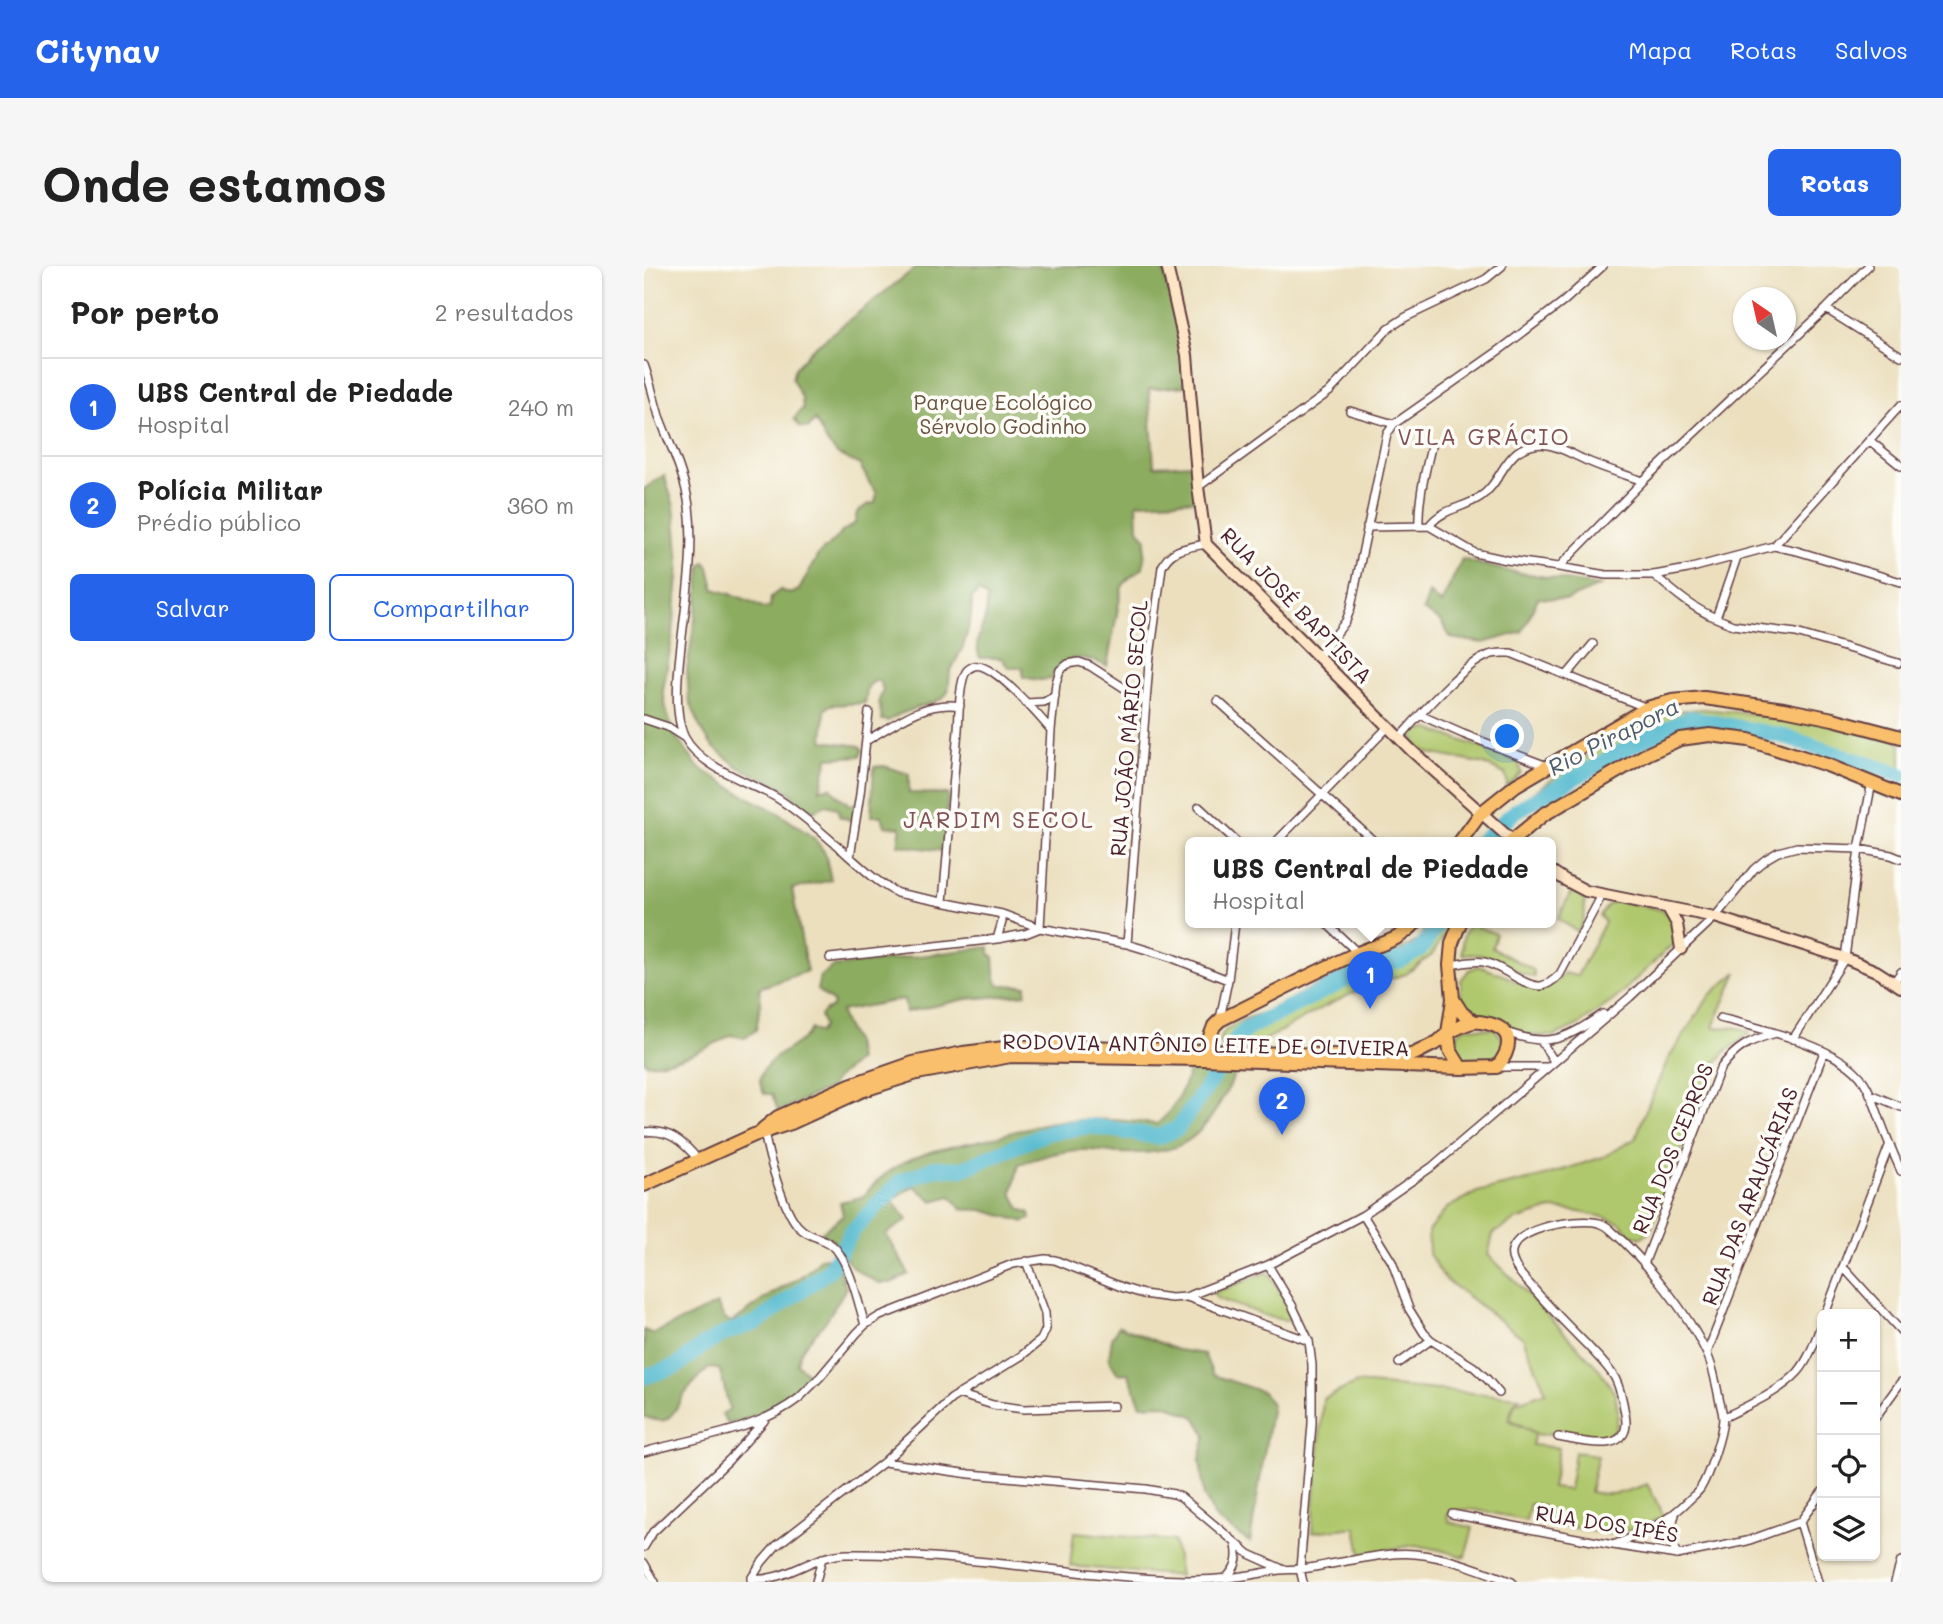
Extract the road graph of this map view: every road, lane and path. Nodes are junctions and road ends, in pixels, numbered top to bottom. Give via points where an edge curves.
1 (1167, 266) edge
2 (1503, 266) edge
3 (1603, 266) edge
4 (1868, 266) edge
5 (1826, 309) junction
6 (1901, 356) edge
7 (644, 365) edge
8 (1901, 405) edge
9 (1350, 411) dead end
10 (1394, 424) junction
11 (1869, 440) junction
12 (1431, 447) dead end
13 (1901, 466) edge
14 (1643, 481) junction
15 (1198, 487) junction
16 (1419, 526) junction
17 (1429, 526) junction
18 (1367, 527) junction
19 (1206, 544) junction
20 (1774, 546) junction
21 (1737, 556) junction
22 (1559, 566) junction
23 (1654, 575) junction
24 (1901, 582) edge
25 (1716, 618) junction
26 (1593, 644) dead end
27 (1319, 656) junction
28 (1900, 663) edge
29 (1567, 675) junction
30 (1055, 696) junction
31 (1218, 701) dead end
32 (1026, 702) junction
33 (1146, 702) junction
34 (960, 706) junction
35 (1647, 708) junction
36 (869, 712) dead end
37 (1420, 715) junction
38 (644, 719) edge
39 (1388, 726) junction
40 (1051, 730) junction
41 (1901, 737) edge
42 (685, 738) junction
43 (1399, 738) junction
44 (866, 741) junction
45 (1548, 766) junction
46 (1872, 782) junction
47 (1323, 795) junction
48 (1901, 795) edge
49 (1199, 807) dead end
50 (1484, 816) junction
51 (1232, 837) edge
52 (1281, 837) edge
53 (1369, 837) edge
54 (1465, 837) edge
55 (1507, 837) edge
56 (1518, 837) edge
57 (1859, 849) junction
58 (850, 857) junction
59 (1901, 859) edge
60 (1556, 874) edge
61 (1602, 895) junction
62 (943, 902) junction
63 (1668, 908) junction
64 (1002, 914) junction
65 (1716, 917) junction
66 (1040, 928) junction
67 (1234, 928) edge
68 (1330, 928) edge
69 (1411, 928) edge
70 (1458, 928) edge
71 (997, 939) junction
72 (1127, 944) junction
73 (1681, 949) junction
74 (1358, 953) junction
75 (830, 958) dead end
76 (1845, 958) junction
77 (1450, 965) junction
78 (1228, 980) junction
79 (1899, 980) edge
80 (1630, 997) junction
81 (1453, 999) junction
82 (1720, 1018) dead end
83 (1220, 1020) junction
84 (1474, 1022) junction
85 (1504, 1031) junction
86 (1776, 1033) junction
87 (1210, 1035) junction
88 (1443, 1037) junction
89 (1561, 1038) junction
90 (1793, 1039) junction
91 (1541, 1041) junction
92 (1574, 1044) junction
93 (1185, 1050) junction
94 (1824, 1052) junction
95 (1206, 1055) junction
96 (1240, 1057) junction
97 (1551, 1064) junction
98 (1414, 1067) junction
99 (1497, 1067) junction
100 (1461, 1068) junction
101 (1870, 1094) junction
102 (1901, 1107) edge
103 (644, 1132) edge
104 (761, 1132) junction
105 (1889, 1146) junction
106 (699, 1161) junction
107 (1901, 1171) edge
108 (644, 1185) edge
109 (1363, 1215) junction
110 (1026, 1261) junction
111 (1644, 1264) junction
112 (1268, 1265) junction
113 (1843, 1267) junction
114 (1186, 1297) junction
115 (1827, 1309) edge
116 (865, 1325) junction
117 (1901, 1331) edge
118 (1817, 1336) edge
119 (1431, 1340) junction
120 (1309, 1341) junction
121 (1707, 1353) junction
122 (1399, 1363) dead end
123 (1901, 1381) edge
124 (1499, 1393) dead end
125 (958, 1394) junction
126 (1114, 1406) dead end
127 (1880, 1412) edge
128 (1723, 1418) junction
129 (764, 1420) junction
130 (1558, 1437) dead end
131 (644, 1452) edge
132 (884, 1461) junction
133 (1818, 1498) edge
134 (1452, 1514) dead end
135 (1675, 1514) junction
136 (1800, 1522) junction
137 (1236, 1545) junction
138 (1613, 1545) junction
139 (644, 1547) edge
140 (1677, 1555) junction
141 (822, 1558) junction
142 (1901, 1561) edge
143 (644, 1563) edge
144 (1300, 1569) junction
145 (1283, 1570) junction
146 (748, 1581) edge
147 (1223, 1581) edge
148 (655, 1582) edge
149 (816, 1582) edge
150 (1303, 1582) edge
151 (1512, 1582) edge
152 (1818, 1582) edge
153 (1895, 1582) edge

1 - 15 street, RUA JOSÉ BAPTISTA via 1187,355
2 - 15 street via 1389,328 1329,393
3 - 10 street via 1501,349
4 - 5 street
5 - 6 street
5 - 14 street
7 - 42 street via 689,506 688,588 678,665
8 - 11 street
9 - 10 street
10 - 18 street via 1387,434
11 - 13 street
11 - 20 street
12 - 16 street
14 - 17 street via 1558,447 1528,446 1511,458 1481,497 1439,515
14 - 22 street
15 - 19 street, RUA JOSÉ BAPTISTA
16 - 17 street
16 - 18 street
17 - 22 street via 1475,553
18 - 27 street via 1348,614
19 - 27 street, RUA JOSÉ BAPTISTA
19 - 33 street, RUA JOÃO MÁRIO SECOL via 1174,552 1162,567
20 - 21 street
20 - 24 street
21 - 23 street
21 - 25 street
22 - 23 street via 1606,575
23 - 25 street via 1685,601
25 - 28 street via 1732,625 1797,633
26 - 29 street
27 - 39 street, RUA JOSÉ BAPTISTA
29 - 35 street
29 - 37 street via 1511,653 1493,653 1453,682
30 - 32 street via 1044,702
30 - 33 street via 1060,670 1079,662
30 - 40 street
31 - 47 street
32 - 34 street via 995,674 977,665 965,672
32 - 40 street
33 - 72 street, RUA JOÃO MÁRIO SECOL
34 - 44 street via 932,706
34 - 62 street
35 - 41 main road via 1704,698 1821,716
35 - 45 main road
36 - 44 street
37 - 43 street
37 - 45 street
38 - 42 street
39 - 43 street, RUA JOSÉ BAPTISTA
39 - 47 street
40 - 66 street
42 - 58 street via 713,765 778,799
43 - 50 street, RUA JOSÉ BAPTISTA
44 - 58 street
45 - 50 main road via 1516,785
46 - 48 main road
46 - 56 main road via 1749,740 1710,735 1680,739 1547,812
46 - 57 street
47 - 52 street
47 - 53 street
49 - 51 street
50 - 54 main road
50 - 55 street, RUA JOSÉ BAPTISTA
57 - 59 street
57 - 65 street via 1797,847 1778,852 1754,869
57 - 76 street
58 - 62 street via 882,886
60 - 61 street
61 - 63 street
61 - 77 street via 1560,974 1551,982 1541,986 1529,983 1479,961
62 - 64 street
63 - 65 street
63 - 73 street
64 - 66 street
64 - 71 street
65 - 73 street
65 - 76 street
66 - 71 street
66 - 72 street
67 - 78 street
68 - 74 street
69 - 74 main road via 1392,941
70 - 77 main road
71 - 75 street
72 - 78 street
73 - 80 street
74 - 83 main road
76 - 79 street
76 - 90 street
77 - 81 main road
78 - 83 street
80 - 89 street
80 - 92 street
81 - 84 main road
81 - 88 main road
82 - 86 street
83 - 87 main road
84 - 85 main road
84 - 88 main road, RODOVIA ANTÔNIO LEITE DE OLIVEIRA
85 - 91 street
85 - 99 main road via 1508,1050
86 - 90 street
86 - 111 street, RUA DOS CEDROS via 1748,1042 1720,1069
87 - 93 main road
87 - 95 main road
88 - 96 main road, RODOVIA ANTÔNIO LEITE DE OLIVEIRA via 1401,1057
88 - 98 main road
88 - 100 main road
89 - 91 street
89 - 92 street
90 - 94 street
91 - 97 street
92 - 97 street
93 - 95 main road, RODOVIA ANTÔNIO LEITE DE OLIVEIRA
93 - 104 main road, RODOVIA ANTÔNIO LEITE DE OLIVEIRA via 1012,1047 913,1063 778,1117
94 - 101 street via 1853,1068
94 - 121 street, RUA DAS ARAUCÁRIAS
95 - 96 main road, RODOVIA ANTÔNIO LEITE DE OLIVEIRA
95 - 104 main road, RODOVIA ANTÔNIO LEITE DE OLIVEIRA via 1011,1056 967,1063 860,1091
96 - 98 main road, RODOVIA ANTÔNIO LEITE DE OLIVEIRA
97 - 99 street, RODOVIA ANTÔNIO LEITE DE OLIVEIRA
97 - 109 street via 1433,1166
98 - 100 main road, RODOVIA ANTÔNIO LEITE DE OLIVEIRA
99 - 100 main road, RODOVIA ANTÔNIO LEITE DE OLIVEIRA
101 - 102 street
101 - 105 street
103 - 106 street via 676,1138
104 - 106 main road, RODOVIA ANTÔNIO LEITE DE OLIVEIRA
104 - 116 street via 793,1220 808,1235 828,1241 837,1250
105 - 107 street
105 - 113 street
106 - 108 main road, RODOVIA ANTÔNIO LEITE DE OLIVEIRA
109 - 112 street
109 - 119 street via 1392,1262 1409,1309
110 - 114 street via 1055,1260 1143,1294
110 - 116 street
110 - 125 street via 1045,1313 1041,1340
111 - 121 street via 1680,1308
111 - 130 street via 1611,1229 1598,1223 1539,1229 1513,1245 1515,1267 1601,1359 1621,1392 1627,1421 1615,1442
112 - 114 street
112 - 120 street
113 - 115 street
113 - 117 street
114 - 120 street
116 - 129 street via 799,1398
118 - 128 street via 1799,1370 1783,1386
119 - 122 street
119 - 124 street via 1474,1367
120 - 144 street via 1312,1424
121 - 128 street
123 - 127 street
125 - 126 street via 1024,1409
125 - 132 street
128 - 135 street via 1713,1462 1700,1489
129 - 131 street
129 - 139 street via 653,1532
132 - 137 street via 1174,1494
132 - 146 street via 776,1546
133 - 136 street
134 - 138 street, RUA DOS IPÊS
135 - 138 street via 1647,1532
135 - 140 street via 1669,1530
136 - 140 street, RUA DOS IPÊS via 1747,1541
136 - 152 street
137 - 145 street
137 - 147 street via 1238,1560
138 - 140 street, RUA DOS IPÊS
141 - 146 street via 773,1580
141 - 147 street via 851,1554 944,1559
141 - 149 street
142 - 153 street
143 - 148 street
144 - 145 street
144 - 150 street
144 - 151 street via 1412,1554 1438,1557
145 - 147 street

